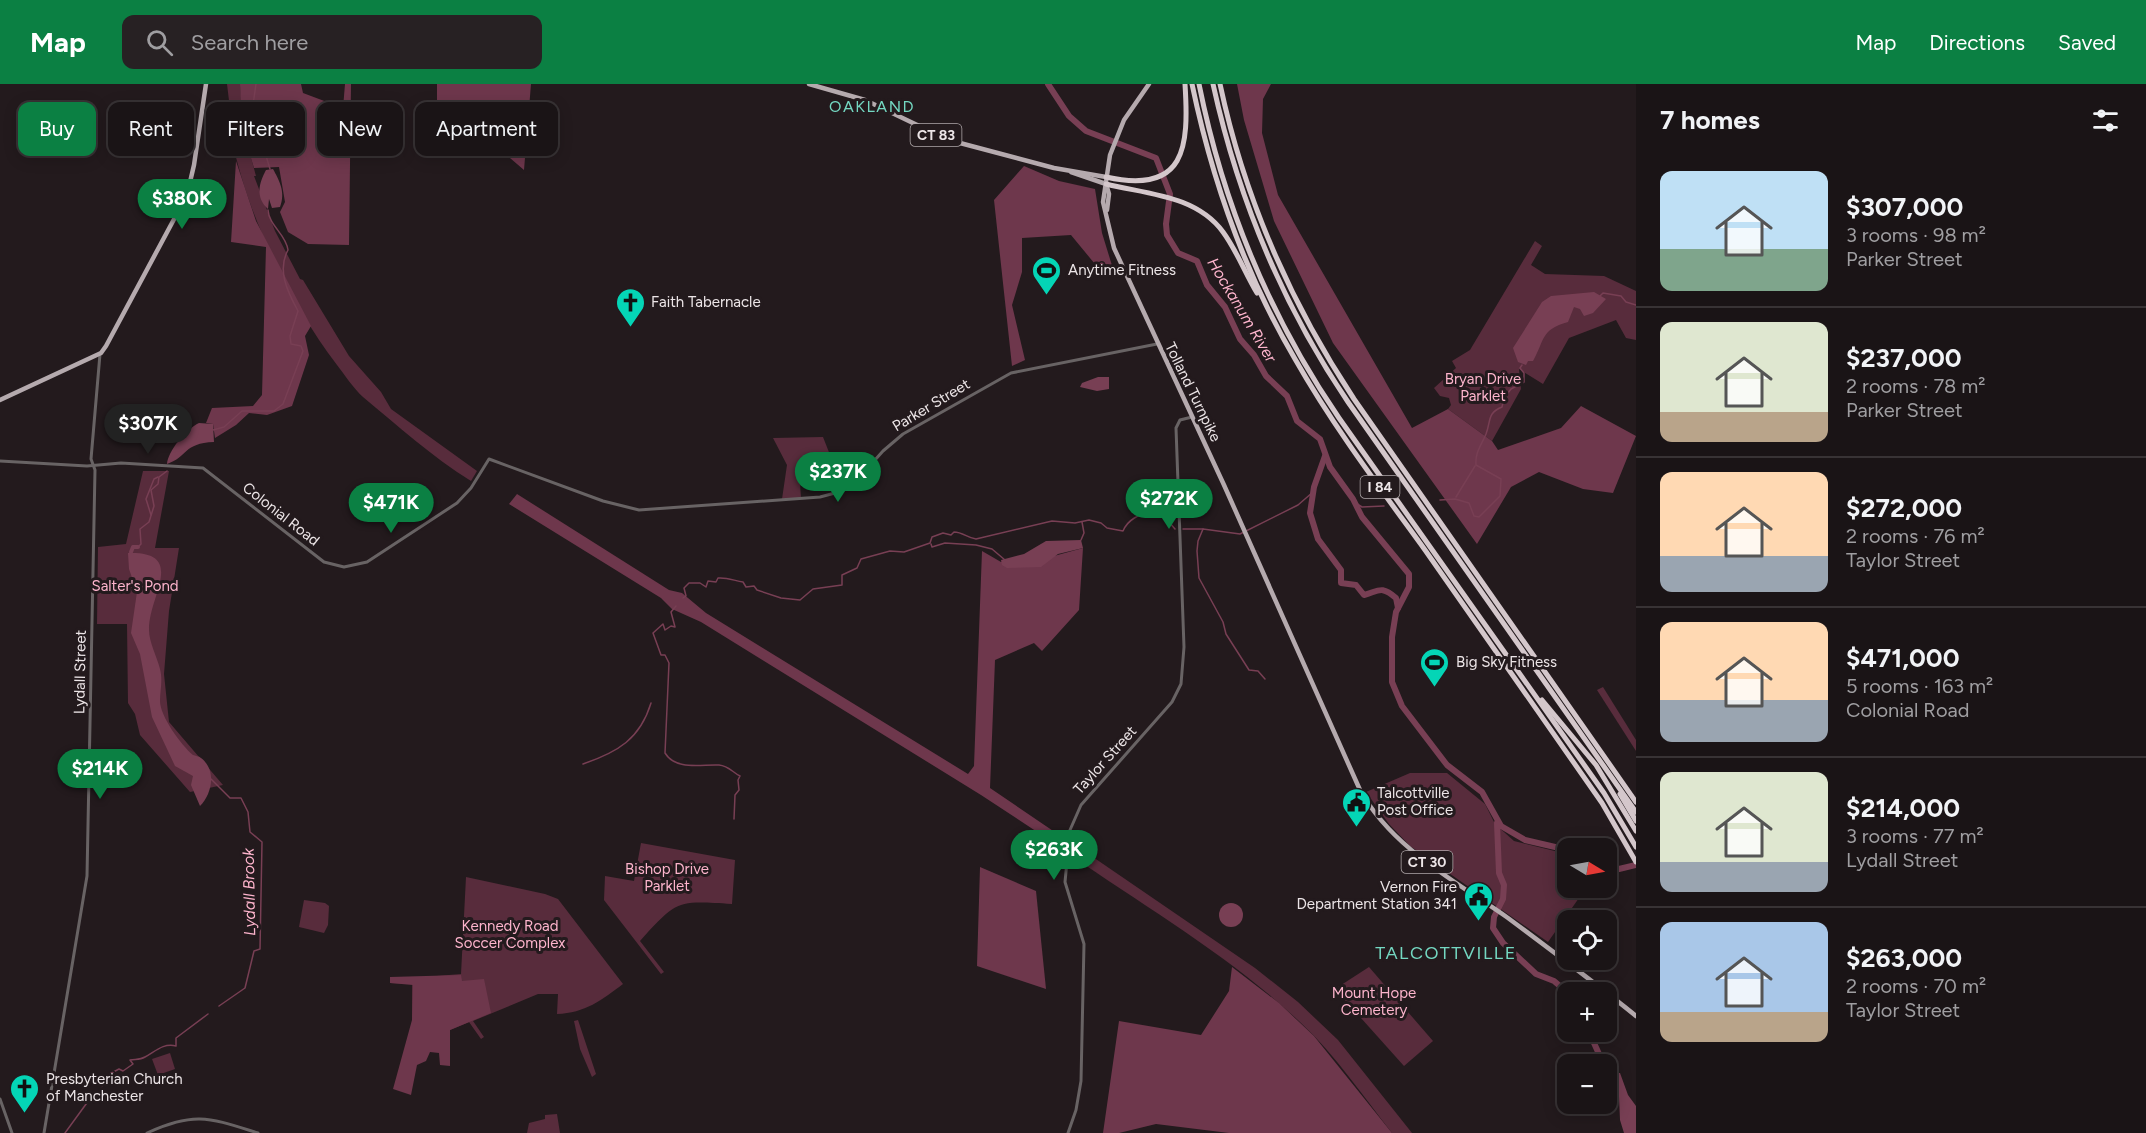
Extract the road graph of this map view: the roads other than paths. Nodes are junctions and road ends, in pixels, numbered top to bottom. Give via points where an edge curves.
1 (206, 84) edge
2 (809, 84) edge
3 (1149, 84) edge
4 (1185, 84) edge
5 (1192, 84) edge
6 (1199, 84) edge
7 (1213, 84) edge
8 (1220, 84) edge
9 (1069, 171) junction
10 (1106, 177) junction
11 (1106, 184) junction
12 (1276, 324) junction
13 (1157, 344) junction
14 (101, 353) junction
15 (0, 400) edge
16 (1192, 417) junction
17 (489, 459) joint
18 (0, 461) edge
19 (93, 465) junction
20 (1519, 673) junction
21 (1599, 758) junction
22 (1617, 772) junction
23 (1636, 794) edge
24 (1636, 801) edge
25 (1636, 812) edge
26 (1636, 821) edge
27 (1636, 831) edge
28 (1636, 847) edge
29 (1635, 859) edge
30 (1636, 1016) edge
31 (0, 1099) edge
32 (12, 1133) edge
33 (44, 1133) edge
34 (147, 1133) edge
35 (258, 1133) edge
36 (1068, 1133) edge

1 - 14 main road via 187,195
2 - 9 main road, CT 83 via 865,100 944,137
3 - 10 main road, Tolland Turnpike / CT 30 via 1117,135
4 - 10 highway via 1186,140 1179,158 1157,177 1135,182
5 - 12 highway, I 84 via 1226,209
6 - 20 highway via 1235,214 1287,331 1335,411
7 - 21 highway via 1248,207 1310,340 1348,402
8 - 22 highway, I 84 via 1239,160 1260,220 1322,348
9 - 10 main road, CT 83
9 - 11 main road, CT 83
10 - 11 main road, Tolland Turnpike / CT 30
11 - 12 highway via 1179,201 1204,213 1222,231
11 - 13 main road, Tolland Turnpike / CT 30 via 1103,194 1117,257
12 - 29 highway, I 84 via 1328,412 1602,803
13 - 16 main road, Tolland Turnpike / CT 30
13 - 17 street, Parker Street via 1011,373 903,434 858,479 820,498 639,510 603,501
14 - 15 main road
14 - 19 street, Lydall Street
16 - 30 main road, Tolland Turnpike / CT 30 via 1359,788 1378,817 1407,847
16 - 36 street, Taylor Street via 1180,420 1176,428 1184,647 1181,684 1172,702 1081,805 1069,837 1065,882 1084,944 1081,1081
17 - 19 street, Colonial Road via 457,503 367,562 344,567 312,555 203,468
18 - 19 street
19 - 33 street, Lydall Street via 88,860
20 - 27 highway via 1589,755
20 - 28 highway
21 - 25 highway
21 - 26 highway
22 - 23 highway
22 - 24 highway, I 84
31 - 32 street
34 - 35 street via 196,1118 219,1120

